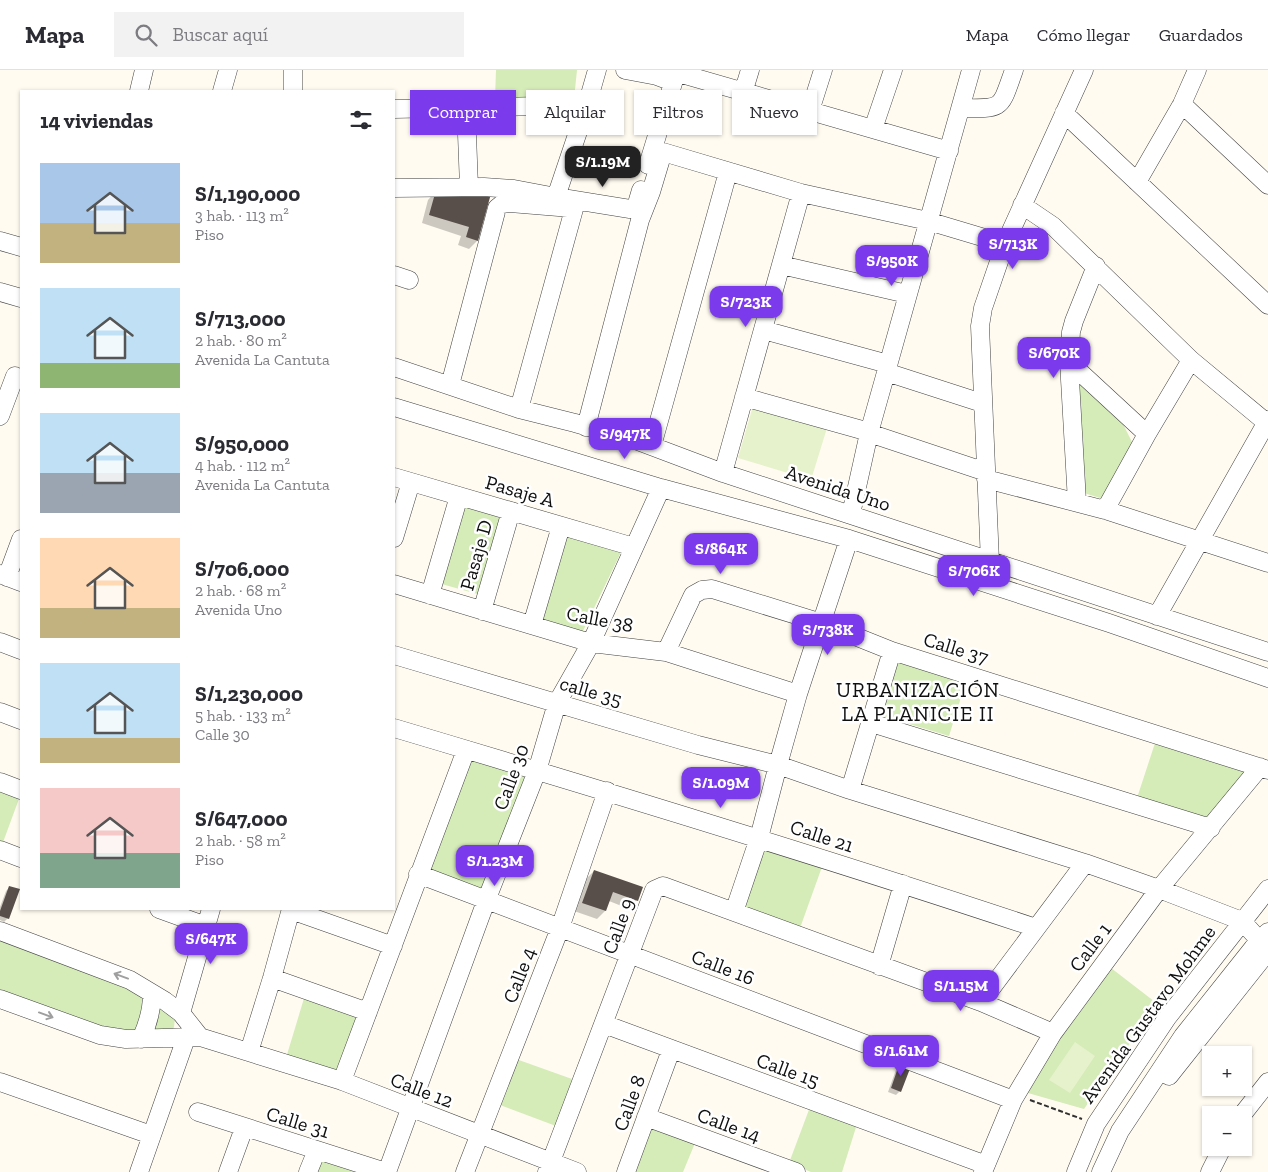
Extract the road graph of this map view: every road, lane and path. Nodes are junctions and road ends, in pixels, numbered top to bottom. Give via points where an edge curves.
1 (144, 70) edge
2 (228, 70) edge
3 (293, 70) edge
4 (597, 70) edge
5 (625, 70) edge
6 (750, 70) edge
7 (823, 70) edge
8 (892, 70) edge
9 (971, 70) edge
10 (1014, 70) edge
11 (1084, 70) edge
12 (1197, 70) edge
13 (677, 75) edge
14 (139, 90) edge
15 (222, 90) edge
16 (293, 90) edge
17 (591, 90) edge
18 (732, 90) edge
19 (744, 90) edge
20 (816, 90) edge
21 (1182, 104) junction
22 (962, 108) junction
23 (395, 109) edge
24 (410, 109) edge
25 (817, 112) edge
26 (1064, 113) junction
27 (873, 129) junction
28 (467, 135) edge
29 (577, 135) edge
30 (949, 151) junction
31 (728, 172) junction
32 (1137, 182) junction
33 (1268, 185) edge
34 (469, 187) junction
35 (395, 188) edge
36 (802, 193) junction
37 (556, 197) junction
38 (527, 198) junction
39 (1022, 205) junction
40 (574, 209) junction
41 (640, 220) junction
42 (928, 221) junction
43 (0, 240) edge
44 (1005, 244) junction
45 (20, 248) edge
46 (20, 248) edge
47 (0, 255) edge
48 (781, 265) junction
49 (1096, 266) junction
50 (0, 292) edge
51 (907, 294) junction
52 (20, 298) edge
53 (1268, 305) edge
54 (763, 330) junction
55 (1191, 360) junction
56 (1069, 362) junction
57 (395, 367) edge
58 (887, 368) junction
59 (12, 375) edge
60 (450, 386) junction
61 (744, 397) junction
62 (982, 403) junction
63 (395, 407) edge
64 (519, 410) junction
65 (0, 416) edge
66 (1267, 422) edge
67 (586, 427) junction
68 (865, 431) junction
69 (1146, 434) junction
70 (652, 446) junction
71 (723, 472) junction
72 (986, 475) junction
73 (402, 480) edge
74 (661, 488) junction
75 (459, 496) junction
76 (1077, 502) junction
77 (1105, 510) junction
78 (511, 511) junction
79 (851, 514) junction
80 (561, 526) junction
81 (395, 531) edge
82 (849, 539) junction
83 (1200, 541) junction
84 (20, 543) edge
85 (634, 547) junction
86 (990, 562) junction
87 (1268, 564) edge
88 (10, 578) edge
89 (395, 584) edge
90 (430, 595) junction
91 (482, 611) junction
92 (1157, 616) junction
93 (822, 623) junction
94 (532, 625) junction
95 (0, 642) edge
96 (591, 643) junction
97 (20, 650) edge
98 (892, 650) junction
99 (666, 652) junction
100 (1268, 652) edge
101 (395, 655) edge
102 (1268, 678) edge
103 (798, 694) junction
104 (557, 704) junction
105 (0, 712) edge
106 (20, 720) edge
107 (871, 723) junction
108 (395, 728) edge
109 (466, 750) junction
110 (778, 764) junction
111 (1264, 768) edge
112 (537, 771) junction
113 (0, 782) edge
114 (20, 790) edge
115 (850, 790) junction
116 (607, 791) junction
117 (1210, 828) junction
118 (759, 838) junction
119 (0, 850) edge
120 (20, 858) edge
121 (1086, 863) junction
122 (418, 874) junction
123 (904, 884) junction
124 (1159, 889) junction
125 (1268, 889) edge
126 (486, 901) junction
127 (162, 910) edge
128 (211, 910) edge
129 (291, 910) edge
130 (294, 910) edge
131 (734, 912) junction
132 (1242, 921) junction
133 (206, 926) junction
134 (560, 928) junction
135 (1036, 928) junction
136 (0, 932) edge
137 (393, 946) junction
138 (1265, 946) edge
139 (630, 954) junction
140 (879, 966) junction
141 (272, 978) junction
142 (152, 994) junction
143 (0, 999) edge
144 (981, 1002) junction
145 (368, 1012) junction
146 (181, 1013) junction
147 (604, 1024) junction
148 (1053, 1032) junction
149 (193, 1037) junction
150 (141, 1039) junction
151 (672, 1050) junction
152 (249, 1052) junction
153 (0, 1082) edge
154 (342, 1082) junction
155 (1268, 1082) edge
156 (1014, 1098) junction
157 (1249, 1106) edge
158 (410, 1108) junction
159 (198, 1112) dead end
160 (646, 1117) junction
161 (1096, 1124) junction
162 (244, 1128) junction
163 (151, 1135) junction
164 (479, 1135) junction
165 (316, 1150) junction
166 (1218, 1156) edge
167 (549, 1167) edge
168 (984, 1168) edge
169 (139, 1172) edge
170 (228, 1172) edge
171 (308, 1172) edge
172 (387, 1172) edge
173 (465, 1172) edge
174 (577, 1172) edge
175 (626, 1172) edge
176 (796, 1172) edge
177 (1076, 1172) edge
178 (1101, 1172) edge
179 (1113, 1172) edge
180 (1210, 1172) edge

1 - 14 street
2 - 15 street
3 - 16 street
4 - 17 street
5 - 13 street via 657,76
6 - 19 street
7 - 20 street
8 - 27 street
9 - 22 street
10 - 22 street via 999,104 990,108
11 - 26 street
12 - 21 street
13 - 18 street
13 - 37 street via 636,207 627,209
21 - 32 street
21 - 33 street
22 - 30 street
23 - 24 street
25 - 27 street
26 - 32 street
26 - 39 street
27 - 30 street
28 - 34 street
29 - 37 street
30 - 42 street
31 - 36 street
31 - 41 street via 663,152
31 - 70 street
32 - 53 street
34 - 35 street
34 - 38 street via 514,189
36 - 42 street
36 - 48 street
37 - 38 street
38 - 40 street
38 - 60 street via 502,204 494,213
39 - 44 street
39 - 49 street via 1054,226
40 - 41 street
40 - 64 street
41 - 67 street
42 - 44 street
42 - 51 street
43 - 45 street
44 - 62 street via 980,326
46 - 47 street
48 - 51 street
48 - 54 street
49 - 55 street
49 - 56 street via 1074,321
50 - 52 street
51 - 58 street
54 - 58 street
54 - 61 street
55 - 66 street
55 - 69 street
56 - 69 street
56 - 76 street
57 - 60 street, Avenida Uno
58 - 62 street
58 - 68 street
59 - 65 street
60 - 64 street, Avenida Uno
61 - 68 street
61 - 71 street
62 - 72 street
63 - 74 street
64 - 67 street, Avenida Uno
66 - 83 street
67 - 70 street, Avenida Uno
68 - 72 street
68 - 79 street
69 - 77 street
70 - 71 street, Avenida Uno
71 - 79 street, Avenida Uno
72 - 76 street
72 - 86 street
73 - 75 street, Pasaje A
73 - 81 street
74 - 82 street
74 - 85 street, Calle 30
75 - 78 street, Pasaje A
75 - 90 street
76 - 77 street
77 - 83 street
78 - 80 street, Pasaje A
78 - 91 street, Pasaje D
79 - 86 street, Avenida Uno
80 - 85 street, Pasaje A
80 - 94 street
82 - 93 street
82 - 102 street
83 - 87 street
83 - 92 street
84 - 88 street
85 - 96 street, Calle 30
86 - 92 street, Avenida Uno
89 - 90 street, Calle 38
90 - 91 street, Calle 38
91 - 94 street, Calle 38
92 - 100 street, Avenida Uno
93 - 98 street, Calle 37
93 - 99 street, Calle 37 via 712,589 702,590 693,595
93 - 103 street
94 - 96 street, Calle 38
95 - 97 street
96 - 99 street, Calle 38
96 - 104 street, Calle 30
98 - 107 street
98 - 111 street, Calle 37
99 - 103 street, Calle 38
101 - 104 street, calle 35
103 - 110 street
104 - 110 street, calle 35 via 698,745
104 - 112 street, Calle 30
105 - 106 street
107 - 115 street
107 - 117 street
108 - 109 street, Calle 21
109 - 112 street, Calle 21
109 - 122 street
110 - 115 street, calle 35
110 - 118 street
111 - 117 street, Calle 1
112 - 116 street, Calle 21
112 - 126 street, Calle 30
113 - 114 street
115 - 121 street, calle 35
116 - 118 street, Calle 21
116 - 134 street, Calle 4
117 - 124 street, Calle 1
118 - 123 street, Calle 21
118 - 131 street
119 - 120 street
121 - 124 street, calle 35
121 - 135 street
122 - 126 street, Calle 16
122 - 137 street
123 - 135 street, Calle 21
123 - 140 street
124 - 132 street, calle 35
124 - 148 street, Calle 1
125 - 132 street, Avenida Gustavo Mohme
126 - 134 street, Calle 16
126 - 158 street, Calle 30
127 - 133 street
128 - 133 street
129 - 141 street
130 - 137 street
131 - 139 street, Calle 9 via 663,886 654,890
131 - 140 street, Calle 9
132 - 138 street
132 - 161 street, Avenida Gustavo Mohme via 1167,1018
133 - 146 street
134 - 139 street, Calle 16
134 - 164 street, Calle 4
135 - 144 street
142 -> 136 street via 130,980
137 - 145 street
138 - 178 street, Avenida Gustavo Mohme via 1253,948 1183,1036 1120,1131
138 - 179 street via 1131,1131
139 - 147 street, Calle 9
139 - 156 street, Calle 16
140 - 144 street, Calle 9
141 - 145 street
141 - 152 street
142 - 146 street
142 - 150 street via 152,1007
143 -> 150 street, Calle 12 via 100,1035
144 - 148 street, Calle 9
145 - 154 street
146 - 149 street
147 - 151 street, Calle 15
147 - 167 street, Calle 9
148 - 156 street, Calle 1
149 - 150 street, Calle 12
149 - 152 street, Calle 12
149 - 163 street
151 - 160 street, Calle 8
151 - 168 street, Calle 15
152 - 154 street, Calle 12
153 - 163 street
154 - 158 street, Calle 12
155 - 157 street
156 - 161 path
156 - 168 street, Calle 1
158 - 164 street, Calle 12
158 - 172 street, Calle 30
159 - 162 street, Calle 31
160 - 175 street, Calle 8
160 - 176 street, Calle 14
161 - 177 street, Avenida Gustavo Mohme
162 - 165 street, Calle 31
162 - 170 street
163 - 169 street
164 - 167 street, Calle 12
164 - 173 street, Calle 4
165 - 171 street
165 - 172 street, Calle 31
166 - 180 street
167 - 174 street, Calle 12

